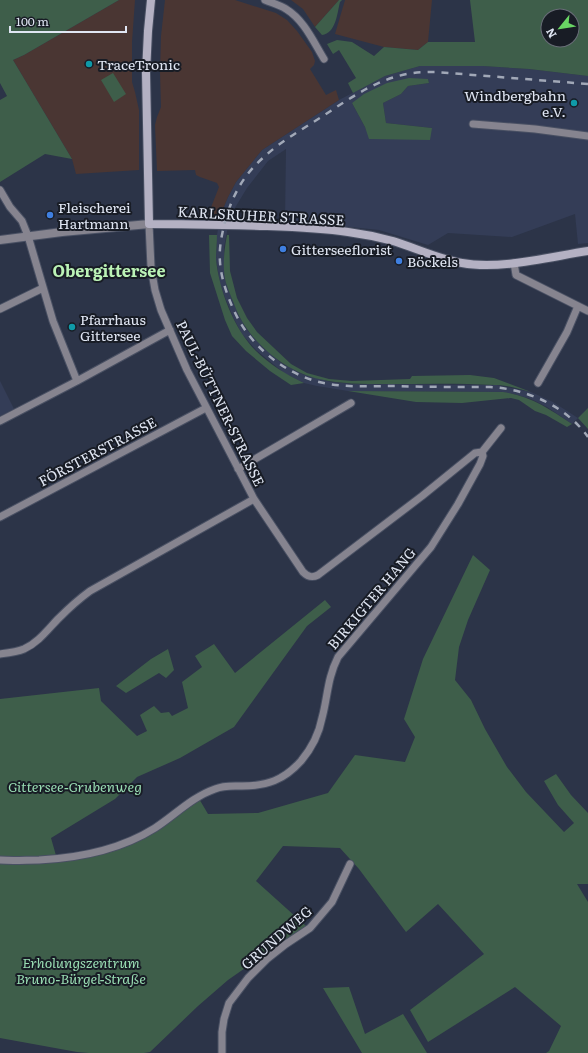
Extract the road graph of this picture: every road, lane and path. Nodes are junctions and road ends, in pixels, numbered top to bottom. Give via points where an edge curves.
1 (151, 0) edge
2 (265, 0) edge
3 (324, 59) dead end
4 (473, 124) dead end
5 (588, 136) edge
6 (0, 190) edge
7 (149, 224) junction
8 (28, 236) junction
9 (0, 240) edge
10 (588, 251) edge
11 (514, 263) junction
12 (43, 288) junction
13 (578, 306) junction
14 (0, 309) edge
15 (588, 310) edge
16 (170, 330) junction
17 (77, 381) junction
18 (538, 383) dead end
19 (351, 403) dead end
20 (206, 408) junction
21 (0, 420) edge
22 (501, 428) dead end
23 (482, 452) junction
24 (238, 469) junction
25 (254, 499) junction
26 (0, 517) edge
27 (311, 577) joint
28 (0, 654) edge
29 (0, 860) edge
30 (350, 864) dead end
31 (222, 1053) edge

1 - 7 main road via 146,73
2 - 3 street via 284,8 299,20
4 - 5 street
6 - 8 street via 22,221
7 - 8 street, KARLSRUHER STRASSE
7 - 11 main road, KARLSRUHER STRASSE via 213,224 330,230 392,241 461,263
7 - 16 street, PAUL-BÜTTNER-STRASSE via 155,290
8 - 9 street, KARLSRUHER STRASSE
8 - 12 street
10 - 11 main road, KARLSRUHER STRASSE
11 - 13 street via 516,275
12 - 14 street
12 - 17 street
13 - 15 street
13 - 18 street via 567,332
16 - 17 street
16 - 20 street, PAUL-BÜTTNER-STRASSE
17 - 21 street
19 - 24 street
20 - 24 street, PAUL-BÜTTNER-STRASSE
20 - 26 street, FÖRSTERSTRASSE
22 - 23 street, BIRKIGTER HANG
23 - 27 street, BIRKIGTER HANG via 474,453 422,496
23 - 29 street, BIRKIGTER HANG via 480,464 438,537 338,657 331,672 318,732 300,762 285,775 261,785 222,786 213,789 149,832 96,852 68,858
24 - 25 street, PAUL-BÜTTNER-STRASSE
25 - 27 street, PAUL-BÜTTNER-STRASSE via 303,572
25 - 28 street via 90,591 30,646
30 - 31 street, GRUNDWEG via 332,902 310,928 267,959 229,1003 222,1032

